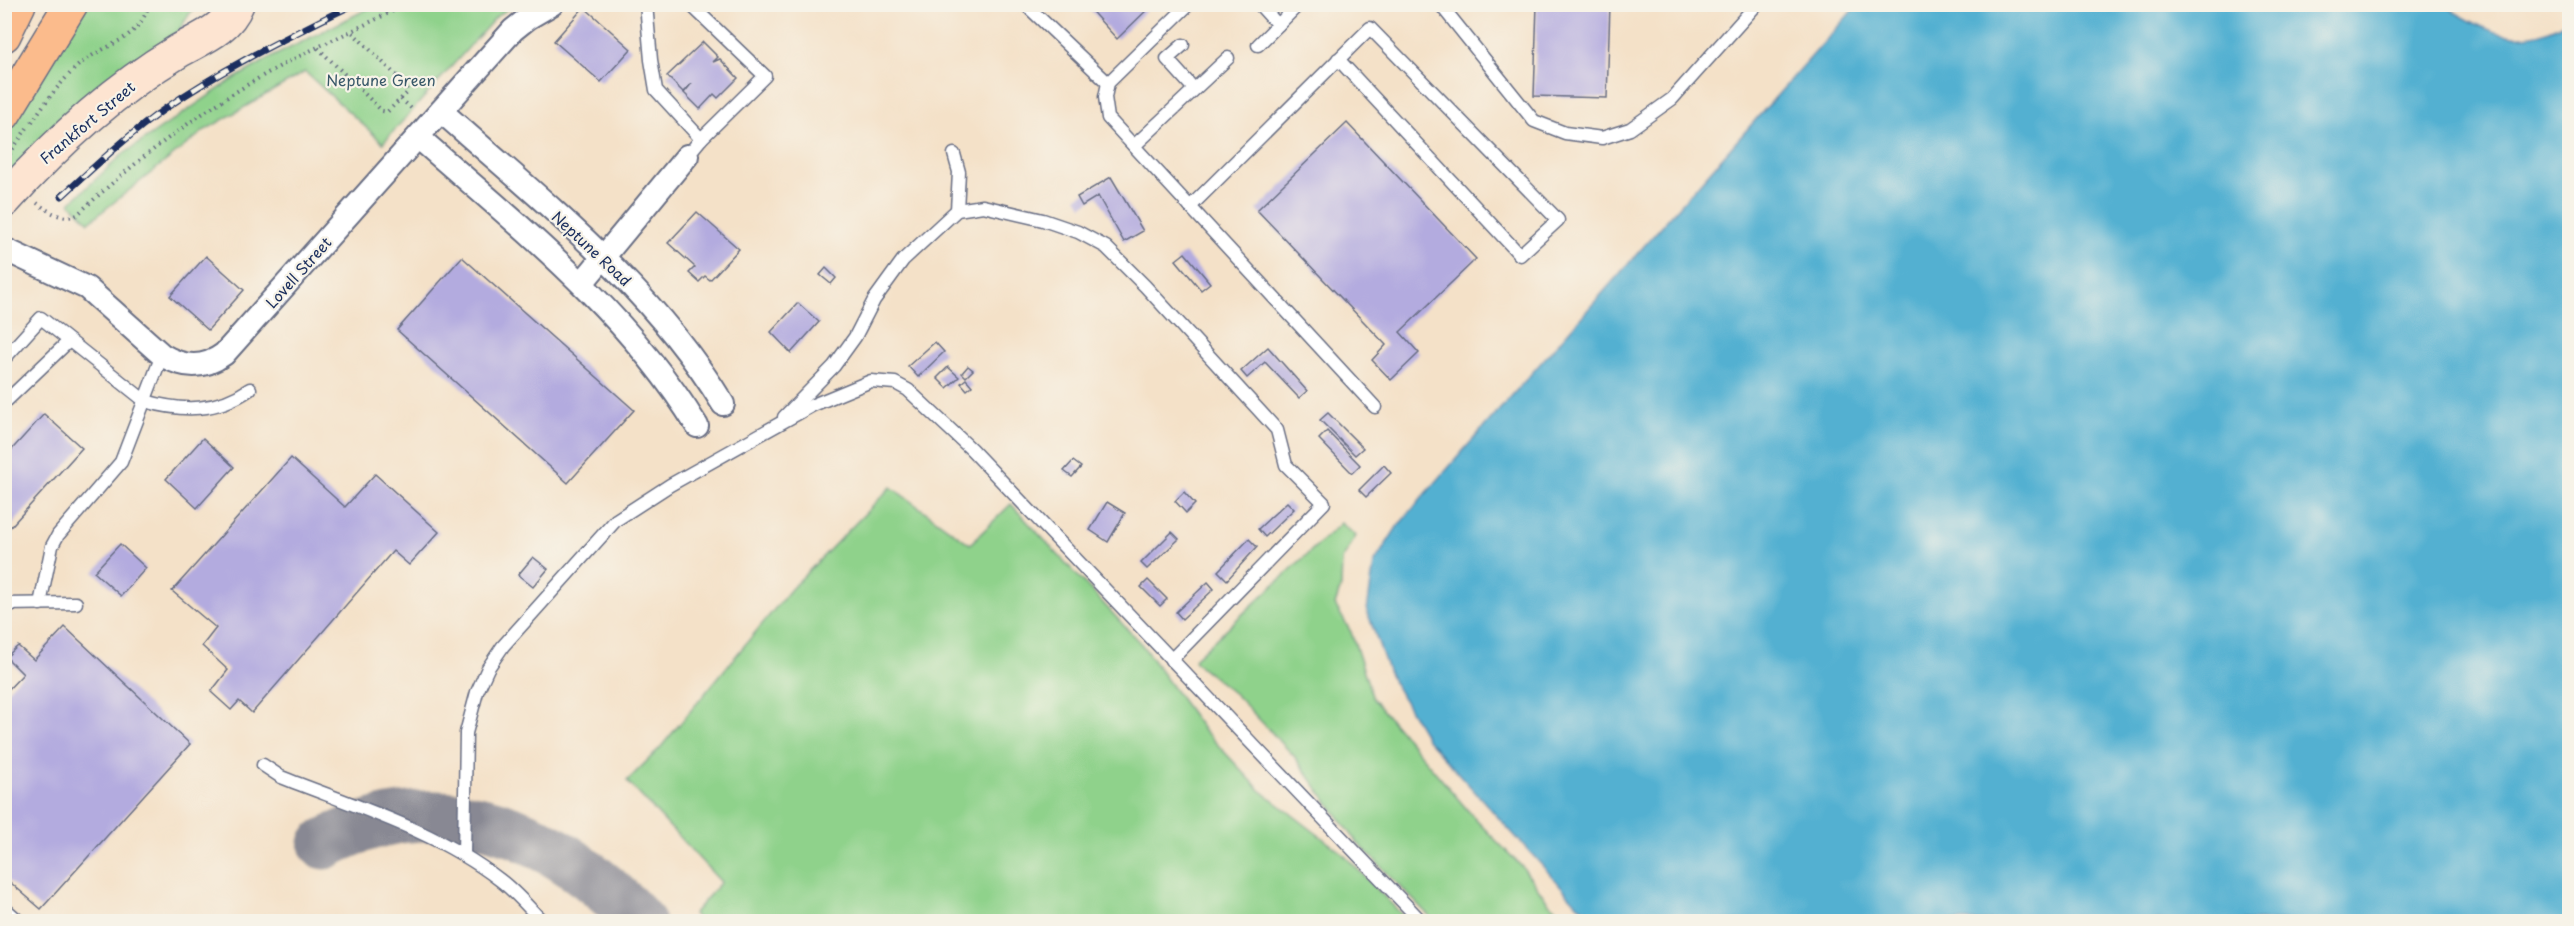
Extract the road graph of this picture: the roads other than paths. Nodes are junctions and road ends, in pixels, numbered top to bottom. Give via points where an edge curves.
1 (19, 4) edge
2 (208, 4) edge
3 (237, 4) edge
4 (552, 4) edge
5 (646, 4) edge
6 (690, 4) edge
7 (1025, 4) edge
8 (1189, 4) edge
9 (1259, 4) edge
10 (1440, 4) edge
11 (1757, 4) edge
12 (1297, 6) dead end
13 (64, 15) edge
14 (4, 24) edge
15 (1278, 25) junction
16 (4, 35) edge
17 (1183, 45) dead end
18 (1258, 45) dead end
19 (177, 52) junction
20 (1228, 57) dead end
21 (1338, 59) junction
22 (1108, 83) junction
23 (1194, 89) junction
24 (441, 111) junction
25 (4, 114) edge
26 (418, 137) junction
27 (700, 139) junction
28 (1134, 146) junction
29 (954, 154) dead end
30 (687, 156) joint
31 (19, 200) edge
32 (1190, 207) junction
33 (957, 210) junction
34 (4, 249) edge
35 (604, 257) junction
36 (582, 283) junction
37 (68, 342) junction
38 (162, 355) junction
39 (4, 359) edge
40 (250, 389) dead end
41 (145, 401) junction
42 (4, 403) edge
43 (1375, 407) dead end
44 (773, 428) junction
45 (76, 603) dead end
46 (40, 604) junction
47 (5, 608) edge
48 (1171, 660) junction
49 (263, 765) dead end
50 (464, 855) junction
51 (4, 908) edge
52 (21, 921) edge
53 (543, 921) edge
54 (1422, 921) edge

1 - 14 highway
1 - 16 highway
2 - 19 main road via 202,21
3 - 19 main road via 214,32
4 - 24 street, Lovell Street via 513,30
5 - 27 lane via 656,90
6 - 27 lane via 765,76
7 - 22 lane
8 - 22 lane
9 - 15 lane
10 - 11 lane via 1534,121 1565,133 1602,138 1630,129 1672,99
12 - 15 lane
13 - 25 highway
15 - 18 lane
17 - 23 lane via 1167,59
19 - 31 main road, Frankfort Street via 74,129 31,170
20 - 23 lane
21 - 21 lane via 1370,28 1558,220 1520,255
21 - 32 lane
22 - 28 lane via 1108,118
23 - 28 lane
24 - 26 street, Lovell Street
24 - 35 street, Neptune Road
26 - 36 street
26 - 38 street, Lovell Street via 224,354 201,366 180,364
27 - 30 lane
28 - 32 lane
29 - 33 lane via 959,172
30 - 35 street
32 - 43 lane
33 - 44 lane via 903,260 834,366
33 - 48 lane via 983,206 1043,220 1106,247 1277,430 1286,465 1324,503
34 - 38 street, Lovell Street via 87,288
35 - 36 street
35 - 36 street, Neptune Road via 651,307 718,395 691,417 624,326
37 - 39 lane via 40,318
37 - 41 lane
37 - 42 lane
38 - 41 lane
40 - 41 lane via 235,399 202,408 167,407
41 - 46 lane via 121,462 52,546
44 - 48 lane via 813,405 871,381 895,382 971,449
44 - 50 lane via 616,520 503,646 477,692 466,733
45 - 46 lane
46 - 47 lane
48 - 54 lane
49 - 50 lane via 281,777 416,830
50 - 53 lane via 502,882
51 - 52 lane

